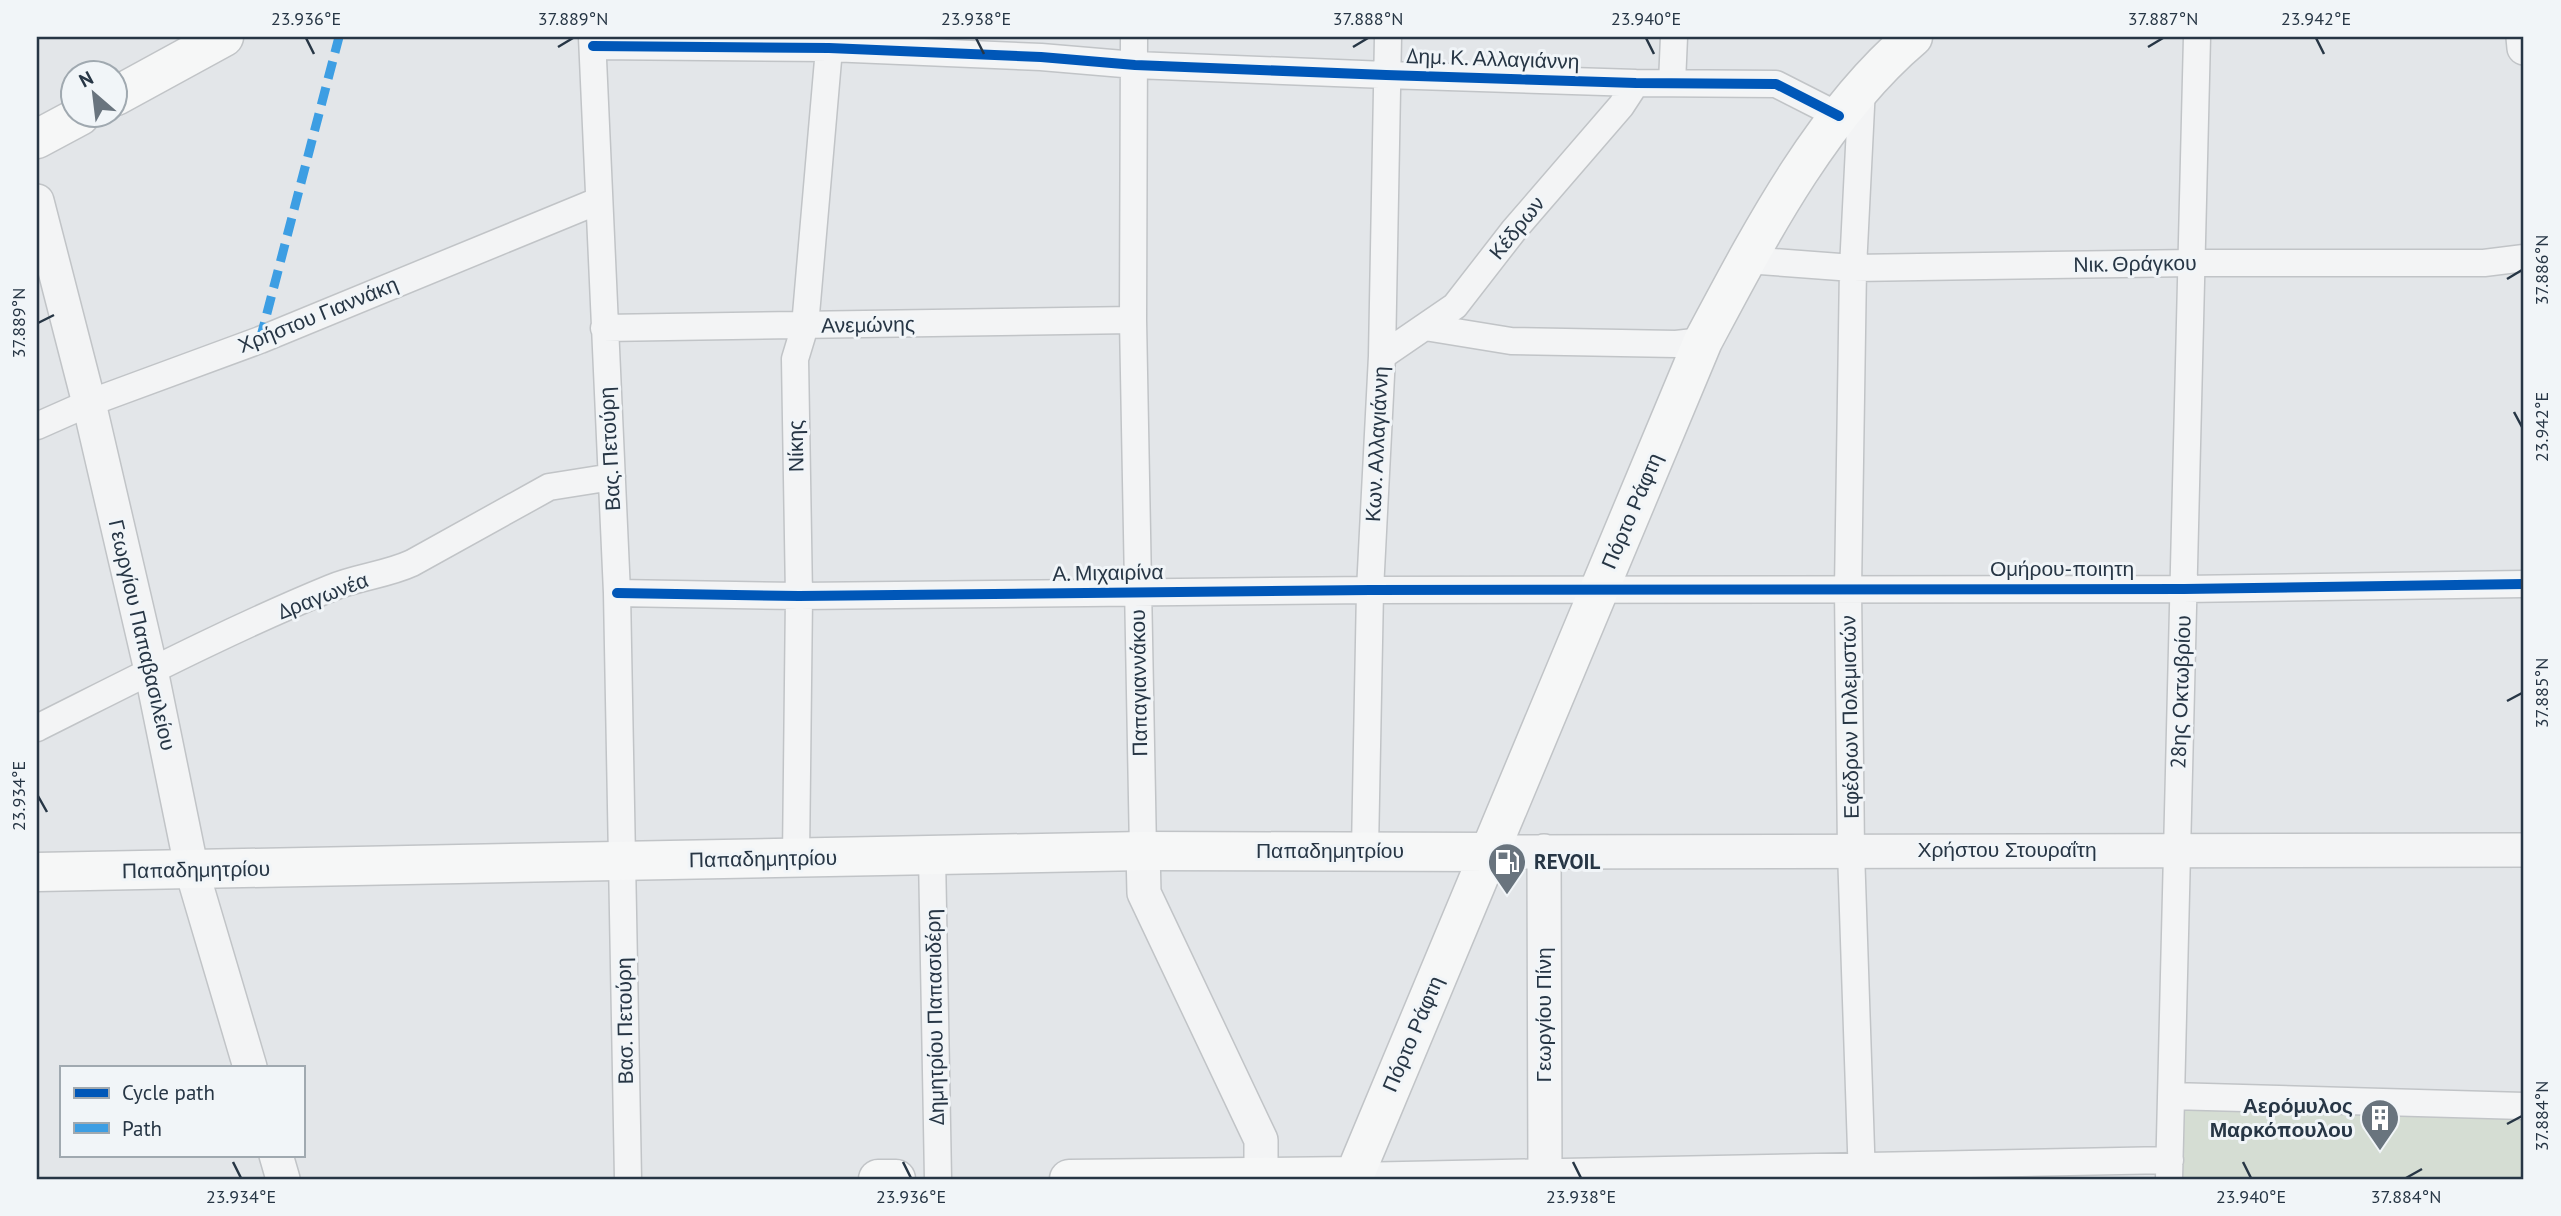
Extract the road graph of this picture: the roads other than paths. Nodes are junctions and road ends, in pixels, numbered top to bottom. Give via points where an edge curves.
1 (224, 37) edge
2 (1134, 37) edge
3 (1388, 37) edge
4 (1674, 37) edge
5 (1913, 37) edge
6 (2197, 37) edge
7 (2523, 37) edge
8 (593, 41) edge
9 (830, 42) edge
10 (2524, 48) edge
11 (1135, 65) junction
12 (1387, 75) junction
13 (1636, 83) junction
14 (1672, 83) junction
15 (1862, 87) junction
16 (130, 88) edge
17 (1839, 116) junction
18 (60, 127) edge
19 (37, 139) edge
20 (37, 201) edge
21 (598, 201) junction
22 (2524, 258) edge
23 (1746, 260) junction
24 (2193, 263) junction
25 (1853, 268) junction
26 (1133, 320) junction
27 (805, 326) junction
28 (1425, 327) junction
29 (604, 328) junction
30 (1703, 341) junction
31 (1382, 356) junction
32 (89, 403) junction
33 (37, 426) edge
34 (612, 477) junction
35 (2524, 584) edge
36 (1599, 588) junction
37 (1848, 589) junction
38 (2184, 589) junction
39 (1370, 590) junction
40 (1137, 592) junction
41 (617, 593) junction
42 (799, 596) junction
43 (151, 670) junction
44 (37, 728) edge
45 (1365, 850) junction
46 (2177, 850) junction
47 (2524, 850) edge
48 (1143, 851) junction
49 (1544, 851) junction
50 (1852, 851) junction
51 (1489, 852) junction
52 (932, 855) junction
53 (796, 858) junction
54 (621, 862) junction
55 (192, 871) junction
56 (37, 872) edge
57 (250, 1066) edge
58 (2171, 1096) junction
59 (2524, 1106) edge
60 (276, 1156) edge
61 (2170, 1170) edge
62 (1862, 1173) edge
63 (1545, 1176) edge
64 (1261, 1178) edge
65 (1354, 1178) edge
66 (283, 1179) edge
67 (628, 1179) edge
68 (878, 1179) edge
69 (890, 1179) edge
70 (896, 1179) edge
71 (938, 1179) edge
72 (1069, 1179) edge

1 - 16 main road
2 - 11 street, Παπαγιαννάκου
3 - 12 street, Κων. Αλλαγιάννη
4 - 14 street
5 - 15 main road, Πόρτο Ράφτη
6 - 24 street, 28ης Οκτωβρίου
7 - 10 street
8 - 9 street, Δημ. Κ. Αλλαγιάννη
8 - 21 street, Βας. Πετούρη
9 - 11 street, Δημ. Κ. Αλλαγιάννη
9 - 27 street, Νίκης
11 - 12 street, Δημ. Κ. Αλλαγιάννη
11 - 26 street, Παπαγιαννάκου
12 - 13 street, Δημ. Κ. Αλλαγιάννη
12 - 31 street, Κων. Αλλαγιάννη
13 - 14 street, Δημ. Κ. Αλλαγιάννη
13 - 28 street, Κέδρων via 1455,306
14 - 17 street, Δημ. Κ. Αλλαγιάννη via 1776,84
15 - 17 main road, Πόρτο Ράφτη
15 - 25 street, Εφέδρων Πολεμιστών
17 - 23 main road, Πόρτο Ράφτη
18 - 19 main road
20 - 32 street, Γεωργίου Παπαβασιλείου
21 - 29 street, Βας. Πετούρη
21 - 32 street, Χρήστου Γιαννάκη via 260,340
22 - 24 street, Νικ. Θράγκου via 2484,263
23 - 25 street, Νικ. Θράγκου
23 - 30 main road, Πόρτο Ράφτη
24 - 25 street, Νικ. Θράγκου
24 - 38 street, 28ης Οκτωβρίου
25 - 37 street, Εφέδρων Πολεμιστών
26 - 27 street, Ανεμώνης
26 - 40 street, Παπαγιαννάκου
27 - 29 street, Ανεμώνης
27 - 42 street, Νίκης via 795,359
28 - 30 street via 1511,341
28 - 31 street, Κέδρων
29 - 34 street, Βας. Πετούρη
30 - 36 main road, Πόρτο Ράφτη
31 - 39 street, Κων. Αλλαγιάννη
32 - 33 street, Χρήστου Γιαννάκη
32 - 43 street, Γεωργίου Παπαβασιλείου
34 - 41 street, Βας. Πετούρη
34 - 43 street, Δραγωνέα via 549,487 397,570 330,589
35 - 38 street, Ομήρου-ποιητη
36 - 37 street, Ομήρου-ποιητη
36 - 39 street, Α. Μιχαιρίνα
36 - 51 main road, Πόρτο Ράφτη
37 - 38 street, Ομήρου-ποιητη
37 - 50 street, Εφέδρων Πολεμιστών
38 - 46 street, 28ης Οκτωβρίου
39 - 40 street, Α. Μιχαιρίνα
39 - 45 street, Κων. Αλλαγιάννη
40 - 42 street, Α. Μιχαιρίνα
40 - 48 street, Παπαγιαννάκου
41 - 42 street, Α. Μιχαιρίνα
41 - 54 street, Βας. Πετούρη
42 - 53 street, Νίκης
43 - 44 street, Δραγωνέα
43 - 55 street, Γεωργίου Παπαβασιλείου
45 - 48 main road, Παπαδημητρίου
45 - 51 main road, Παπαδημητρίου
46 - 47 street, Χρήστου Στουραΐτη
46 - 50 street, Χρήστου Στουραΐτη
46 - 58 street, 28ης Οκτωβρίου
48 - 52 main road, Παπαδημητρίου
48 - 64 street, Παπαγιαννάκου via 1144,893 1261,1140
49 - 50 street, Χρήστου Στουραΐτη
49 - 51 street, Χρήστου Στουραΐτη
49 - 63 street, Γεωργίου Πίνη
50 - 62 street, Εφέδρων Πολεμιστών
51 - 65 main road, Πόρτο Ράφτη
52 - 53 main road, Παπαδημητρίου
52 - 71 street, Δημητρίου Παπασιδέρη
53 - 54 main road, Παπαδημητρίου
54 - 55 main road, Παπαδημητρίου
54 - 67 street, Βασ. Πετούρη
55 - 56 main road, Παπαδημητρίου
55 - 57 street, Γεωργίου Παπαβασιλείου
58 - 59 street
58 - 61 street, 28ης Οκτωβρίου
60 - 66 street
61 - 62 street
62 - 63 street
63 - 65 street
64 - 65 main road
64 - 72 main road
68 - 69 main road
69 - 70 main road

